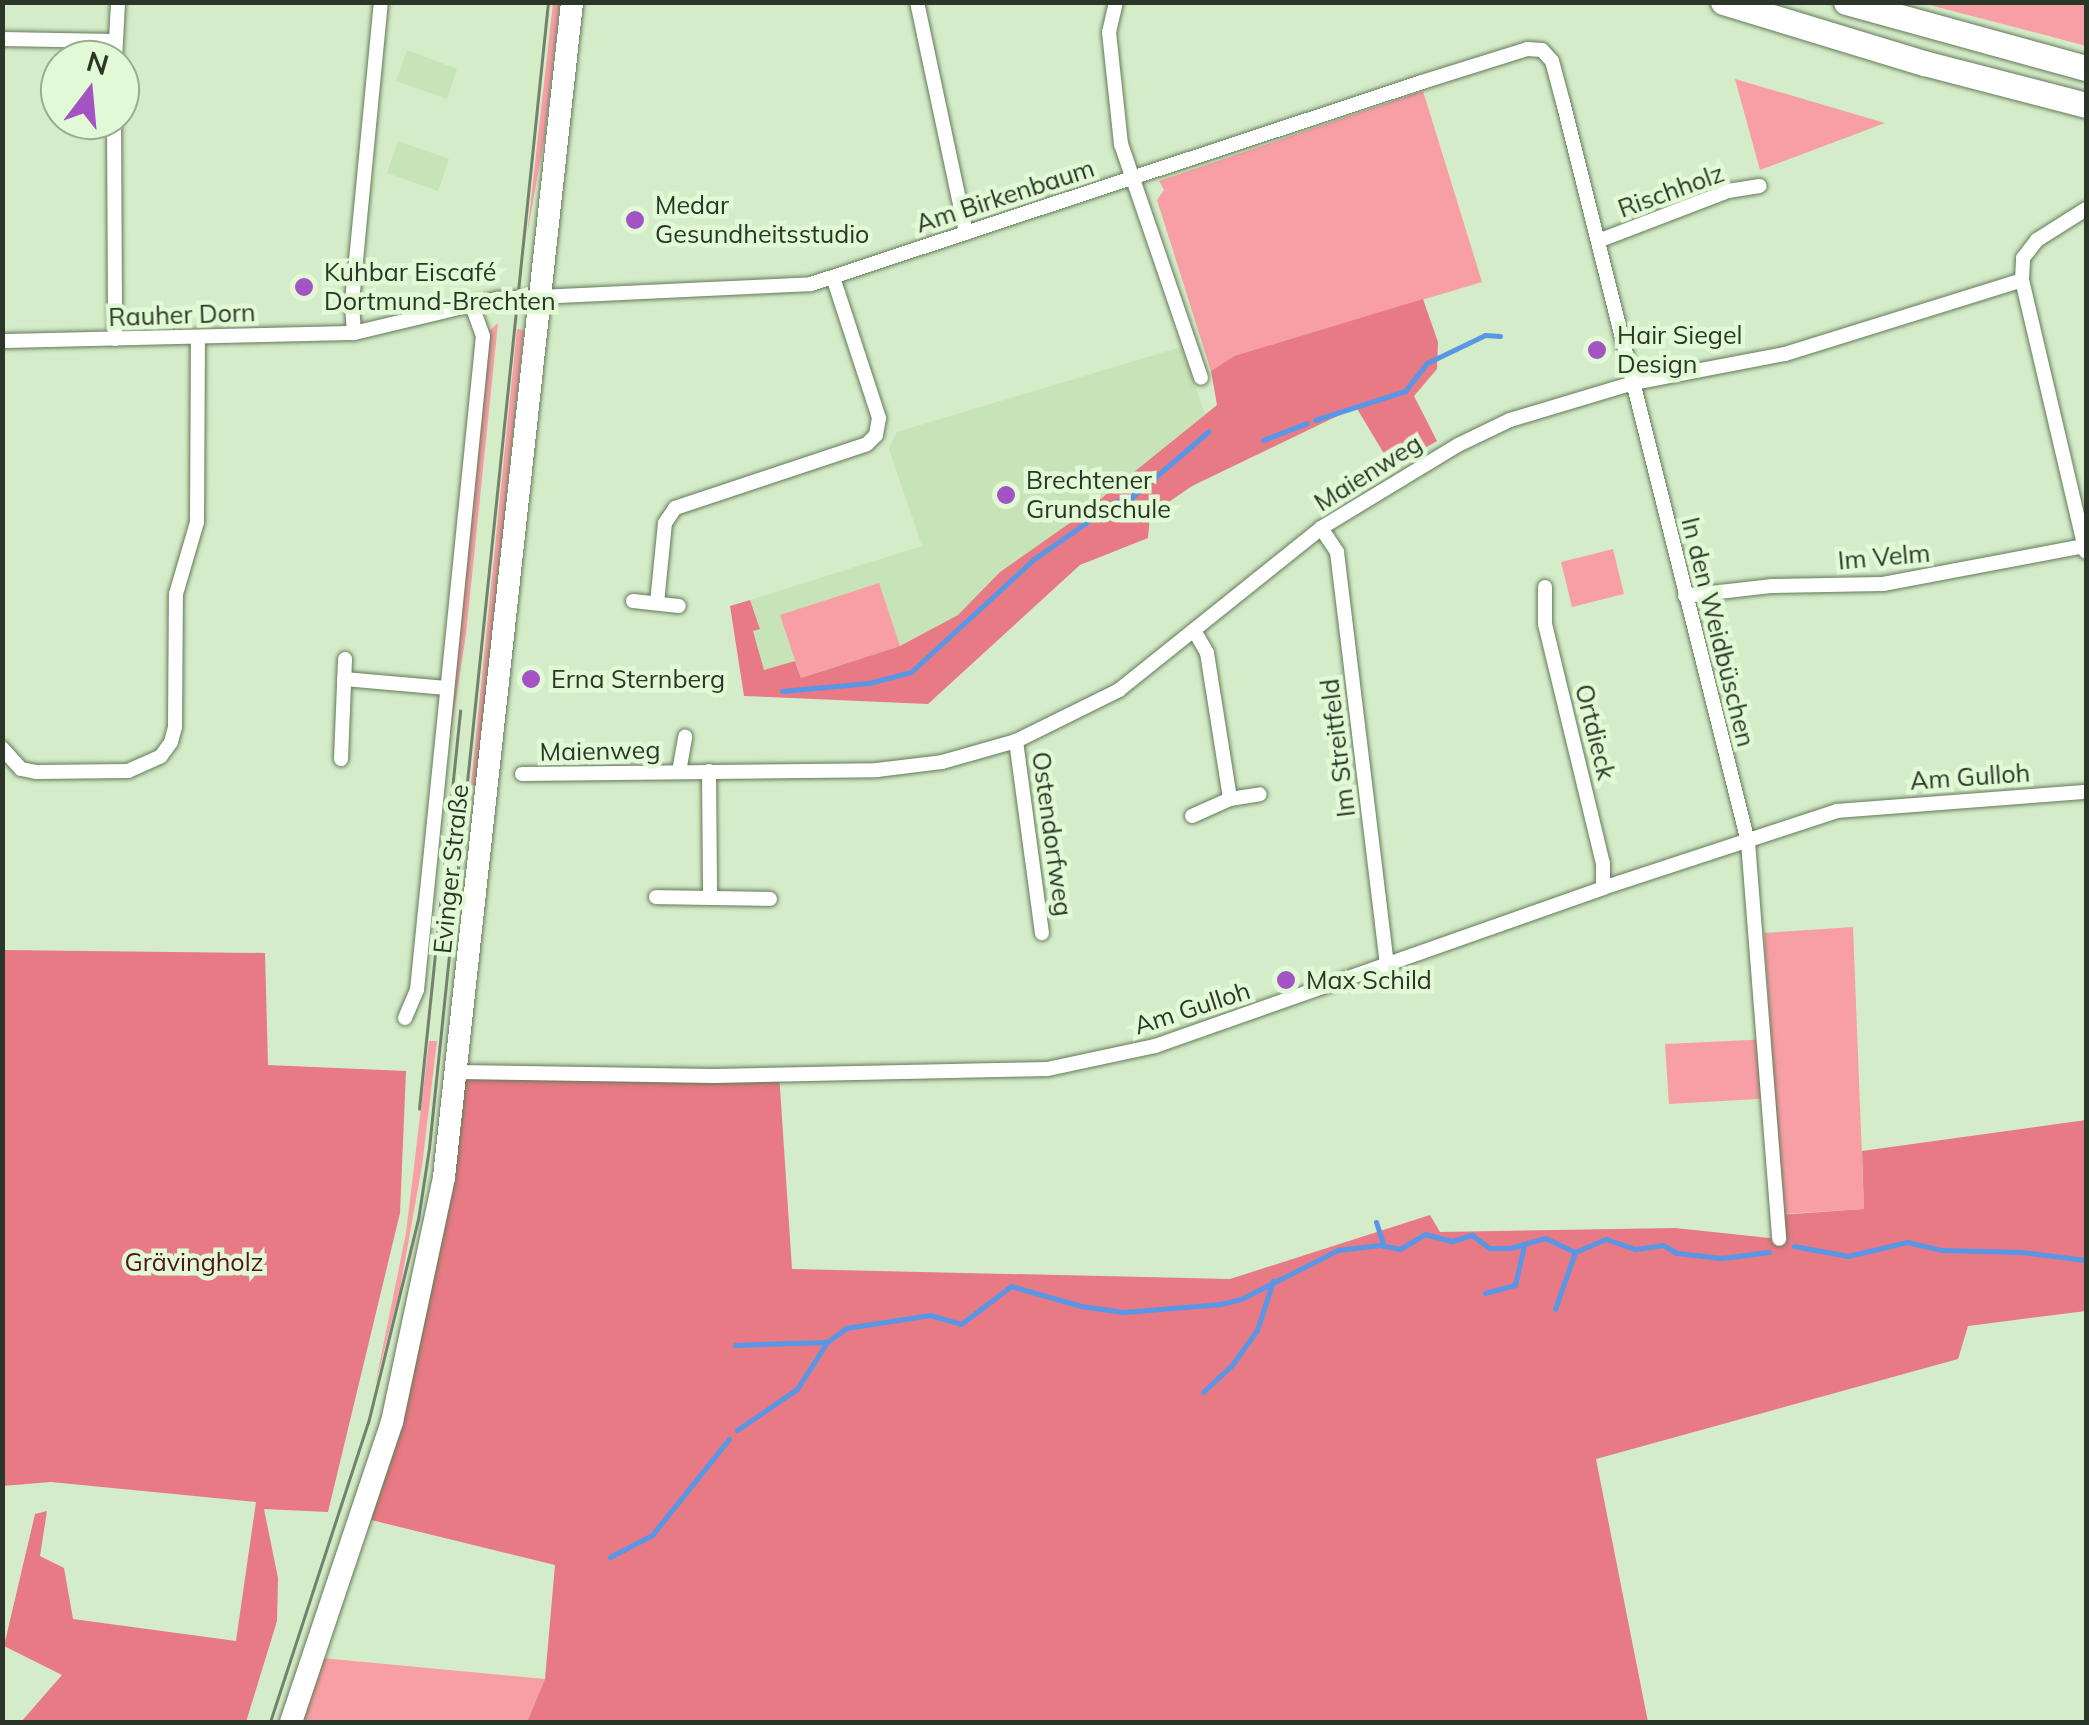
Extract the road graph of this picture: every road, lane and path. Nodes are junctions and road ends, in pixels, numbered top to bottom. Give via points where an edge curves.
1 (118, 2) edge
2 (381, 2) edge
3 (572, 2) edge
4 (918, 2) edge
5 (1116, 2) edge
6 (1723, 2) edge
7 (1846, 2) edge
8 (2, 39) edge
9 (58, 40) edge
10 (115, 40) edge
11 (1542, 50) joint
12 (2086, 68) edge
13 (2086, 105) edge
14 (114, 140) edge
15 (1131, 179) junction
16 (1760, 186) dead end
17 (2086, 209) edge
18 (966, 232) junction
19 (1598, 242) junction
20 (833, 277) junction
21 (2022, 280) junction
22 (538, 298) junction
23 (471, 303) junction
24 (354, 332) junction
25 (198, 337) junction
26 (115, 339) junction
27 (2, 341) edge
28 (1202, 378) dead end
29 (1633, 384) junction
30 (1322, 528) junction
31 (2086, 549) edge
32 (1545, 587) dead end
33 (1685, 596) junction
34 (633, 601) dead end
35 (656, 603) junction
36 (679, 606) dead end
37 (1194, 632) junction
38 (345, 659) dead end
39 (344, 679) junction
40 (447, 688) junction
41 (685, 737) dead end
42 (1016, 741) junction
43 (2, 748) edge
44 (341, 759) dead end
45 (679, 772) junction
46 (709, 772) junction
47 (522, 774) dead end
48 (2086, 792) edge
49 (1260, 794) dead end
50 (1230, 799) junction
51 (1192, 816) dead end
52 (1748, 842) junction
53 (1603, 888) junction
54 (656, 897) dead end
55 (710, 898) junction
56 (770, 899) dead end
57 (1042, 933) dead end
58 (1387, 967) junction
59 (405, 1018) dead end
60 (459, 1072) junction
61 (1780, 1240) dead end
62 (291, 1722) edge

1 - 10 street
2 - 24 street
3 - 22 main road, Evinger Straße
4 - 18 street
5 - 15 street via 1112,91
6 - 13 highway
7 - 12 highway
8 - 9 street
11 - 15 street, Am Birkenbaum via 1440,76
11 - 19 street, In den Weidbüschen via 1552,61
14 - 26 street
15 - 18 street, Am Birkenbaum
15 - 28 street, Am Birkenbaum
16 - 19 street, Rischholz via 1728,191
17 - 21 street via 2037,240 2023,258
18 - 20 street, Am Birkenbaum
19 - 29 street, In den Weidbüschen
20 - 22 street, Am Birkenbaum via 782,288
20 - 35 street via 879,418 876,434 868,444 675,508 665,523
21 - 29 street, Maienweg via 1785,354
21 - 31 street
22 - 23 street, Rauher Dorn
22 - 60 main road, Evinger Straße
23 - 24 street, Rauher Dorn
23 - 40 street, Evinger Straße via 483,336
24 - 25 street, Rauher Dorn
25 - 26 street, Rauher Dorn
25 - 43 street via 197,522 176,594 170,742 161,756 128,771 36,772 21,769
26 - 27 street, Rauher Dorn
29 - 30 street, Maienweg via 1510,420 1414,469
29 - 33 street, In den Weidbüschen
30 - 37 street, Maienweg
30 - 58 street, Im Streitfeld via 1337,552
31 - 33 street, Im Velm via 1883,584
32 - 53 street, Ortdieck via 1545,624 1603,863
33 - 52 street, In den Weidbüschen
34 - 35 street
35 - 36 street
37 - 42 street, Maienweg via 1119,690
37 - 50 street via 1206,653
38 - 39 street
39 - 40 street
39 - 44 street
40 - 59 street, Evinger Straße via 417,990
41 - 45 street, Maienweg
42 - 46 street, Maienweg via 901,768
42 - 57 street, Ostendorfweg
45 - 46 street, Maienweg
45 - 47 street, Maienweg
46 - 55 street
48 - 52 street, Am Gulloh via 1837,812
49 - 50 street
50 - 51 street
52 - 53 street, Am Gulloh
52 - 61 street, In den Weidbüschen
53 - 58 street, Am Gulloh
54 - 55 street
55 - 56 street
58 - 60 street, Am Gulloh via 1155,1046 1048,1069 714,1076
60 - 62 main road, Evinger Straße via 430,1258 392,1422

